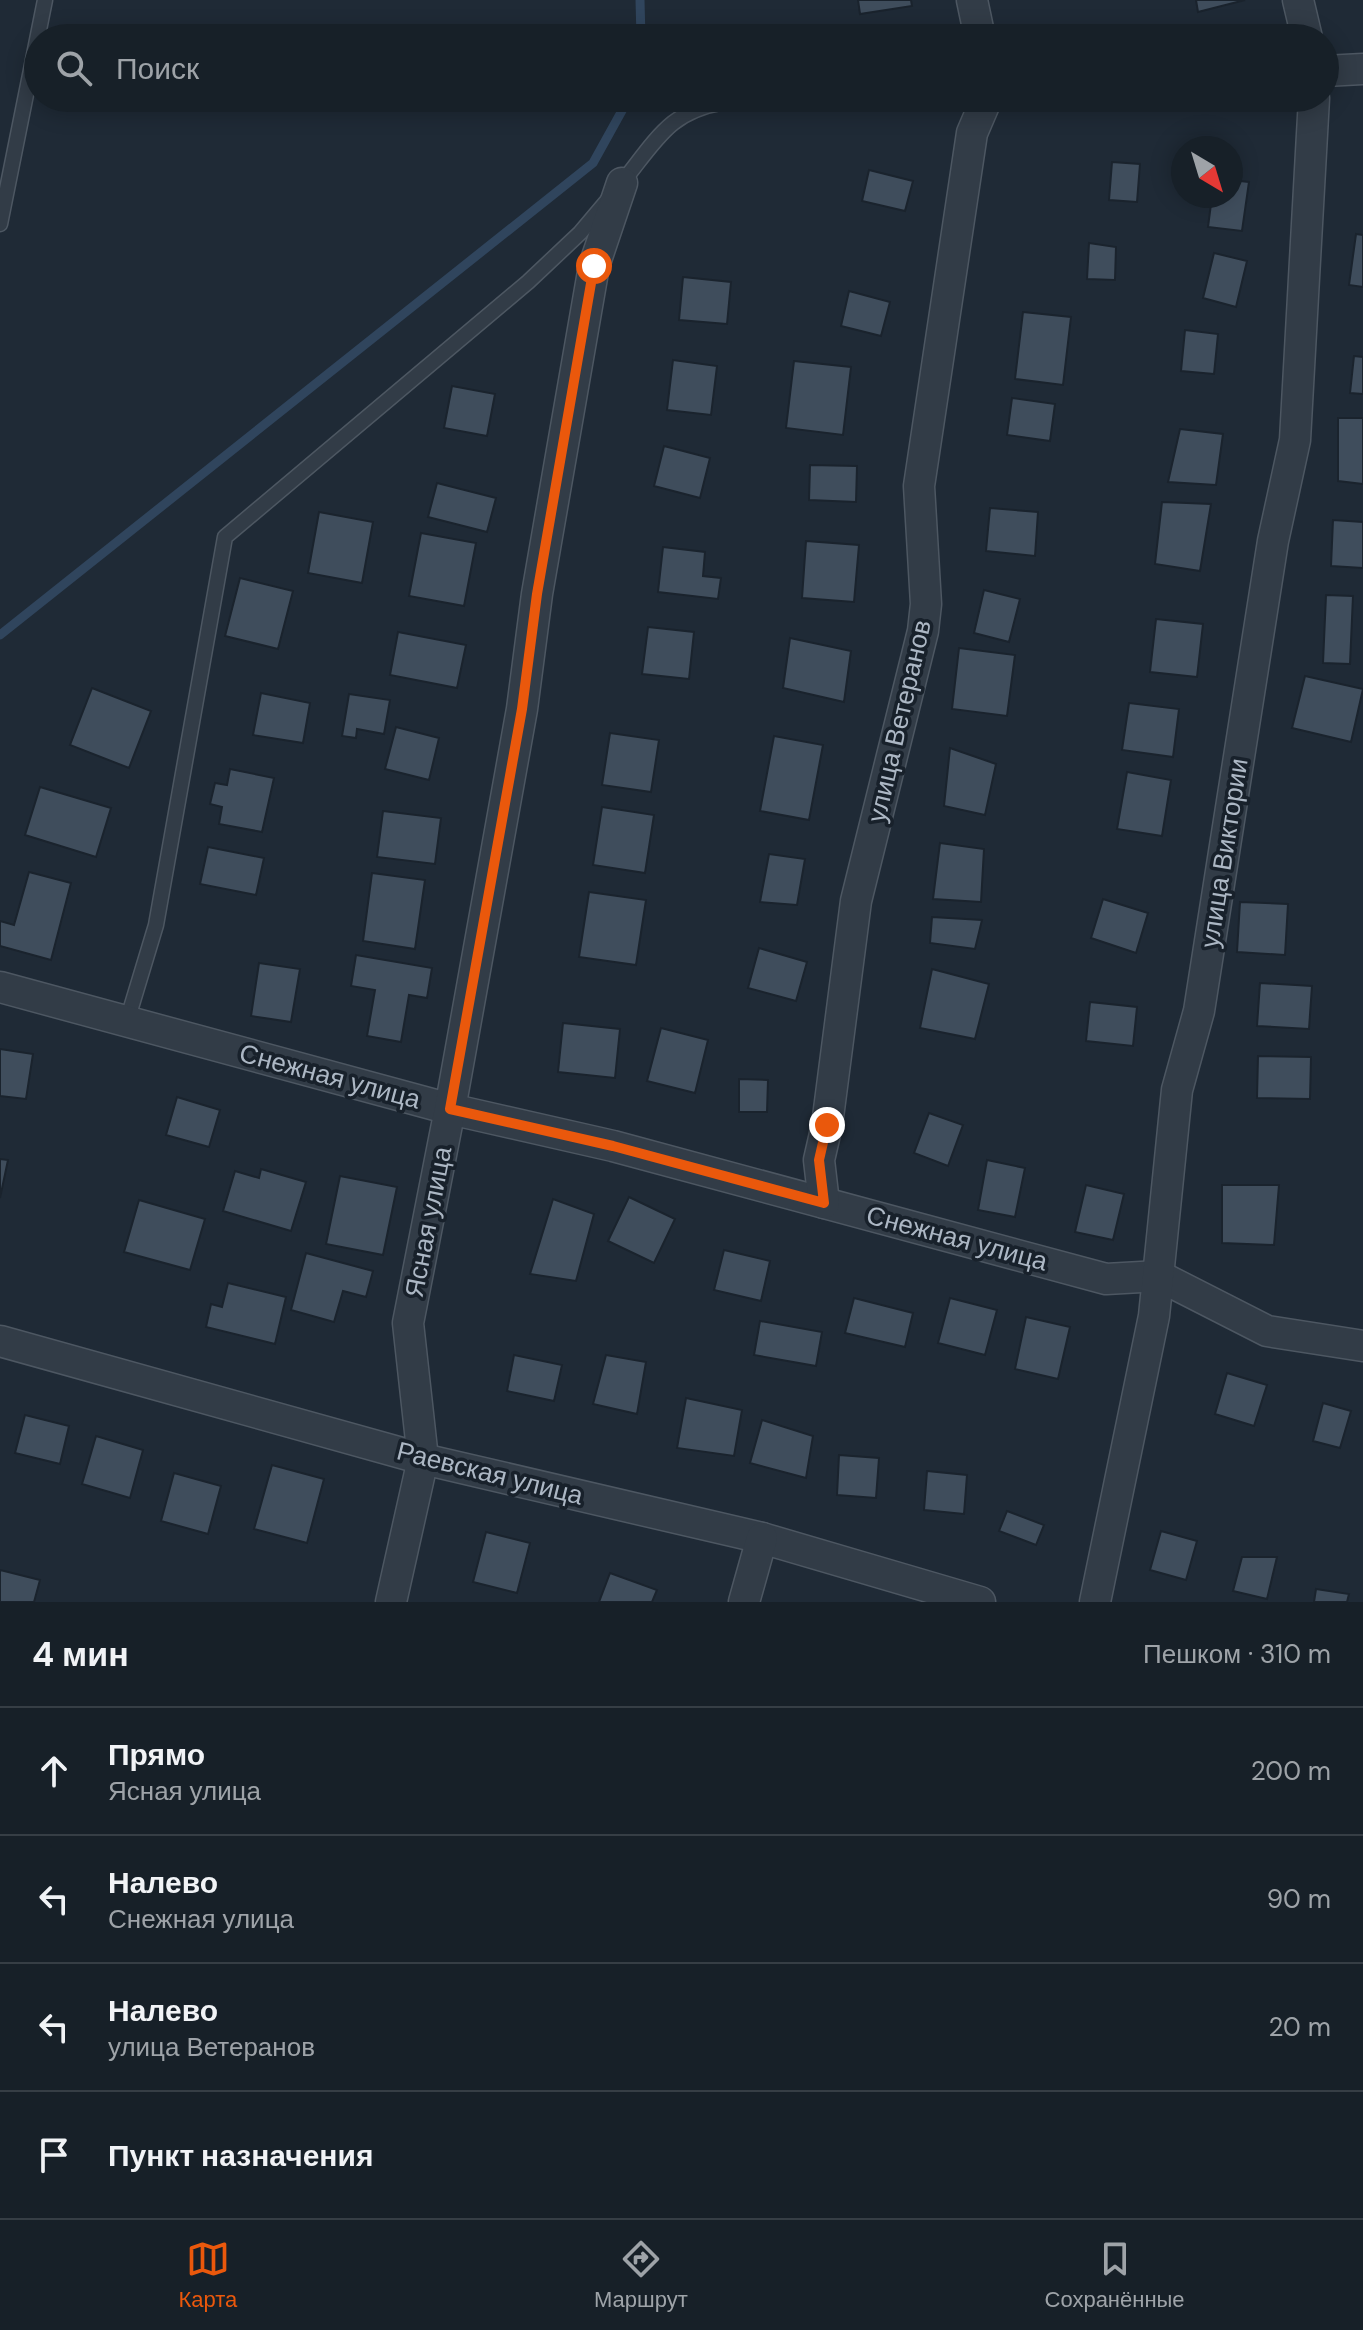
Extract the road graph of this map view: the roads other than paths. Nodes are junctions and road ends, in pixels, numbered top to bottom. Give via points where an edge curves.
1 (45, 0) edge
2 (972, 0) edge
3 (1298, 0) edge
4 (40, 24) edge
5 (977, 24) edge
6 (1304, 24) edge
7 (1363, 69) edge
8 (1339, 70) edge
9 (24, 105) edge
10 (692, 112) edge
11 (981, 112) edge
12 (1313, 112) edge
13 (622, 183) junction
14 (0, 224) edge
15 (0, 987) edge
16 (127, 1021) junction
17 (450, 1109) junction
18 (824, 1203) junction
19 (1159, 1276) junction
20 (0, 1341) edge
21 (1363, 1346) edge
22 (423, 1459) junction
23 (762, 1538) junction
24 (391, 1602) edge
25 (744, 1602) edge
26 (980, 1602) edge
27 (1095, 1602) edge

1 - 4 lane
2 - 5 street
3 - 6 street
7 - 8 street
9 - 14 lane
10 - 13 lane via 672,124
11 - 18 street, улица Ветеранов via 972,133 919,486 923,631 856,901 819,1160
12 - 19 street, улица Виктории via 1295,440 1273,541 1199,1011 1177,1090
13 - 16 lane via 528,282 225,537 156,925
13 - 17 street, Ясная улица via 594,266
15 - 16 street, Снежная улица
16 - 17 street, Снежная улица
17 - 18 street, Снежная улица
17 - 22 street, Ясная улица via 408,1323
18 - 19 street, Снежная улица via 1106,1279
19 - 21 street via 1267,1331
19 - 27 street, улица Виктории
20 - 22 street, Раевская улица
22 - 23 street, Раевская улица
22 - 24 street, Ясная улица
23 - 25 street
23 - 26 street, Раевская улица

